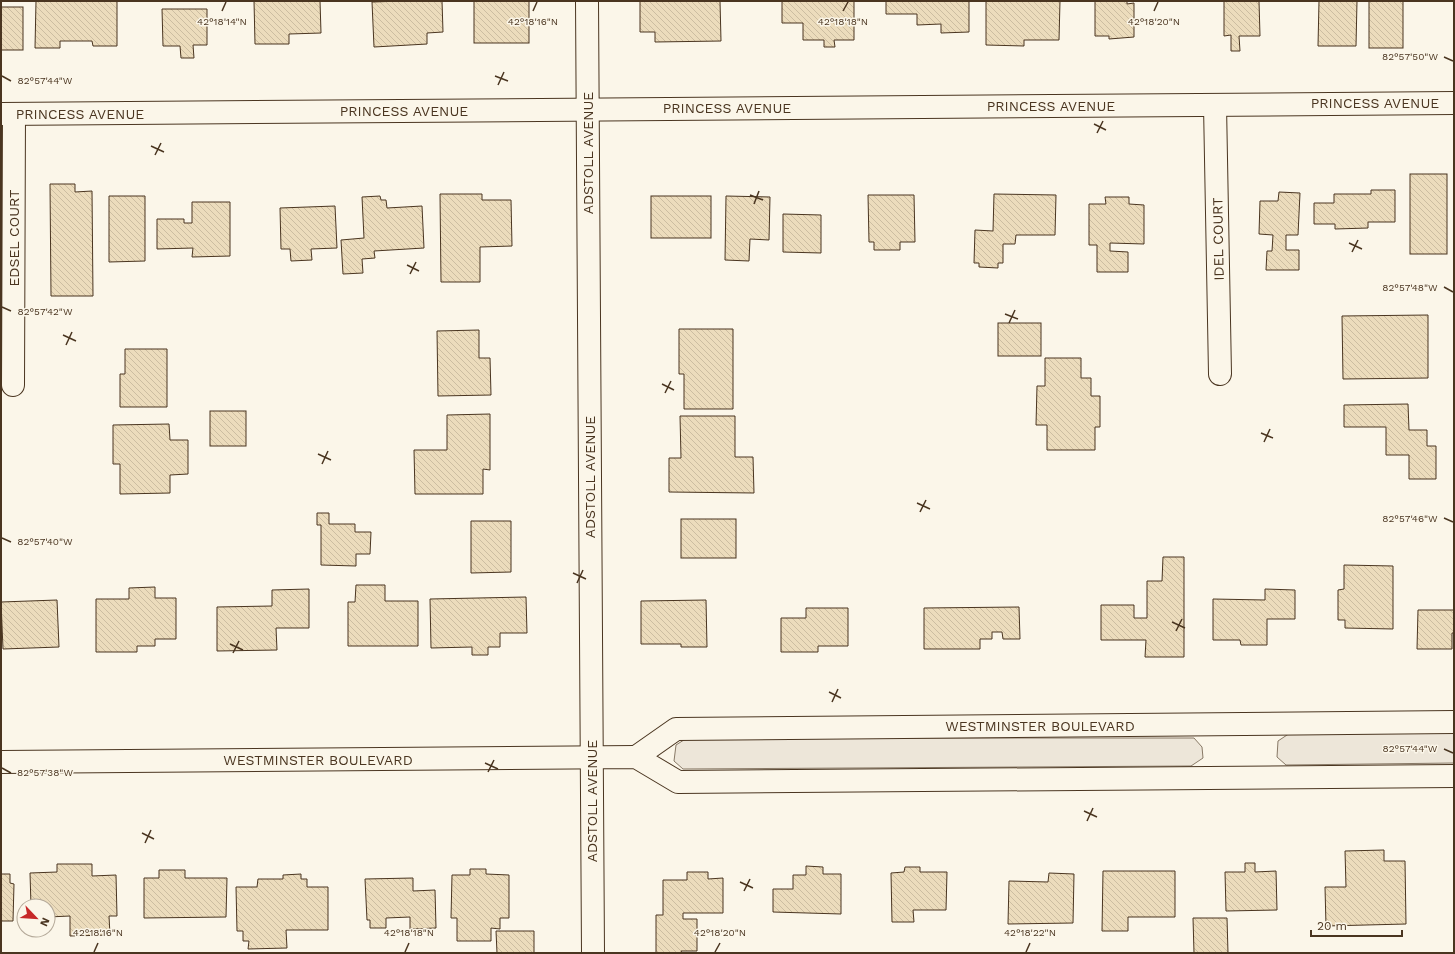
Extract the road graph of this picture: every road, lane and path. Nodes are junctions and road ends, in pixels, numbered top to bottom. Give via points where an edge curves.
1 (587, 1) edge
2 (1454, 103) edge
3 (1215, 105) junction
4 (588, 110) junction
5 (7, 114) edge
6 (1220, 374) dead end
7 (13, 385) dead end
8 (1454, 722) edge
9 (636, 757) junction
10 (591, 758) junction
11 (1, 762) edge
12 (1454, 776) edge
13 (593, 953) edge

1 - 4 street, ADSTOLL AVENUE
2 - 3 street, PRINCESS AVENUE
3 - 4 street, PRINCESS AVENUE
3 - 6 street, IDEL COURT
4 - 5 street, PRINCESS AVENUE
4 - 10 street, ADSTOLL AVENUE
5 - 7 street, EDSEL COURT
8 - 9 street, WESTMINSTER BOULEVARD via 676,729
9 - 10 street, WESTMINSTER BOULEVARD
9 - 12 street via 678,782
10 - 11 street, WESTMINSTER BOULEVARD
10 - 13 street, ADSTOLL AVENUE

